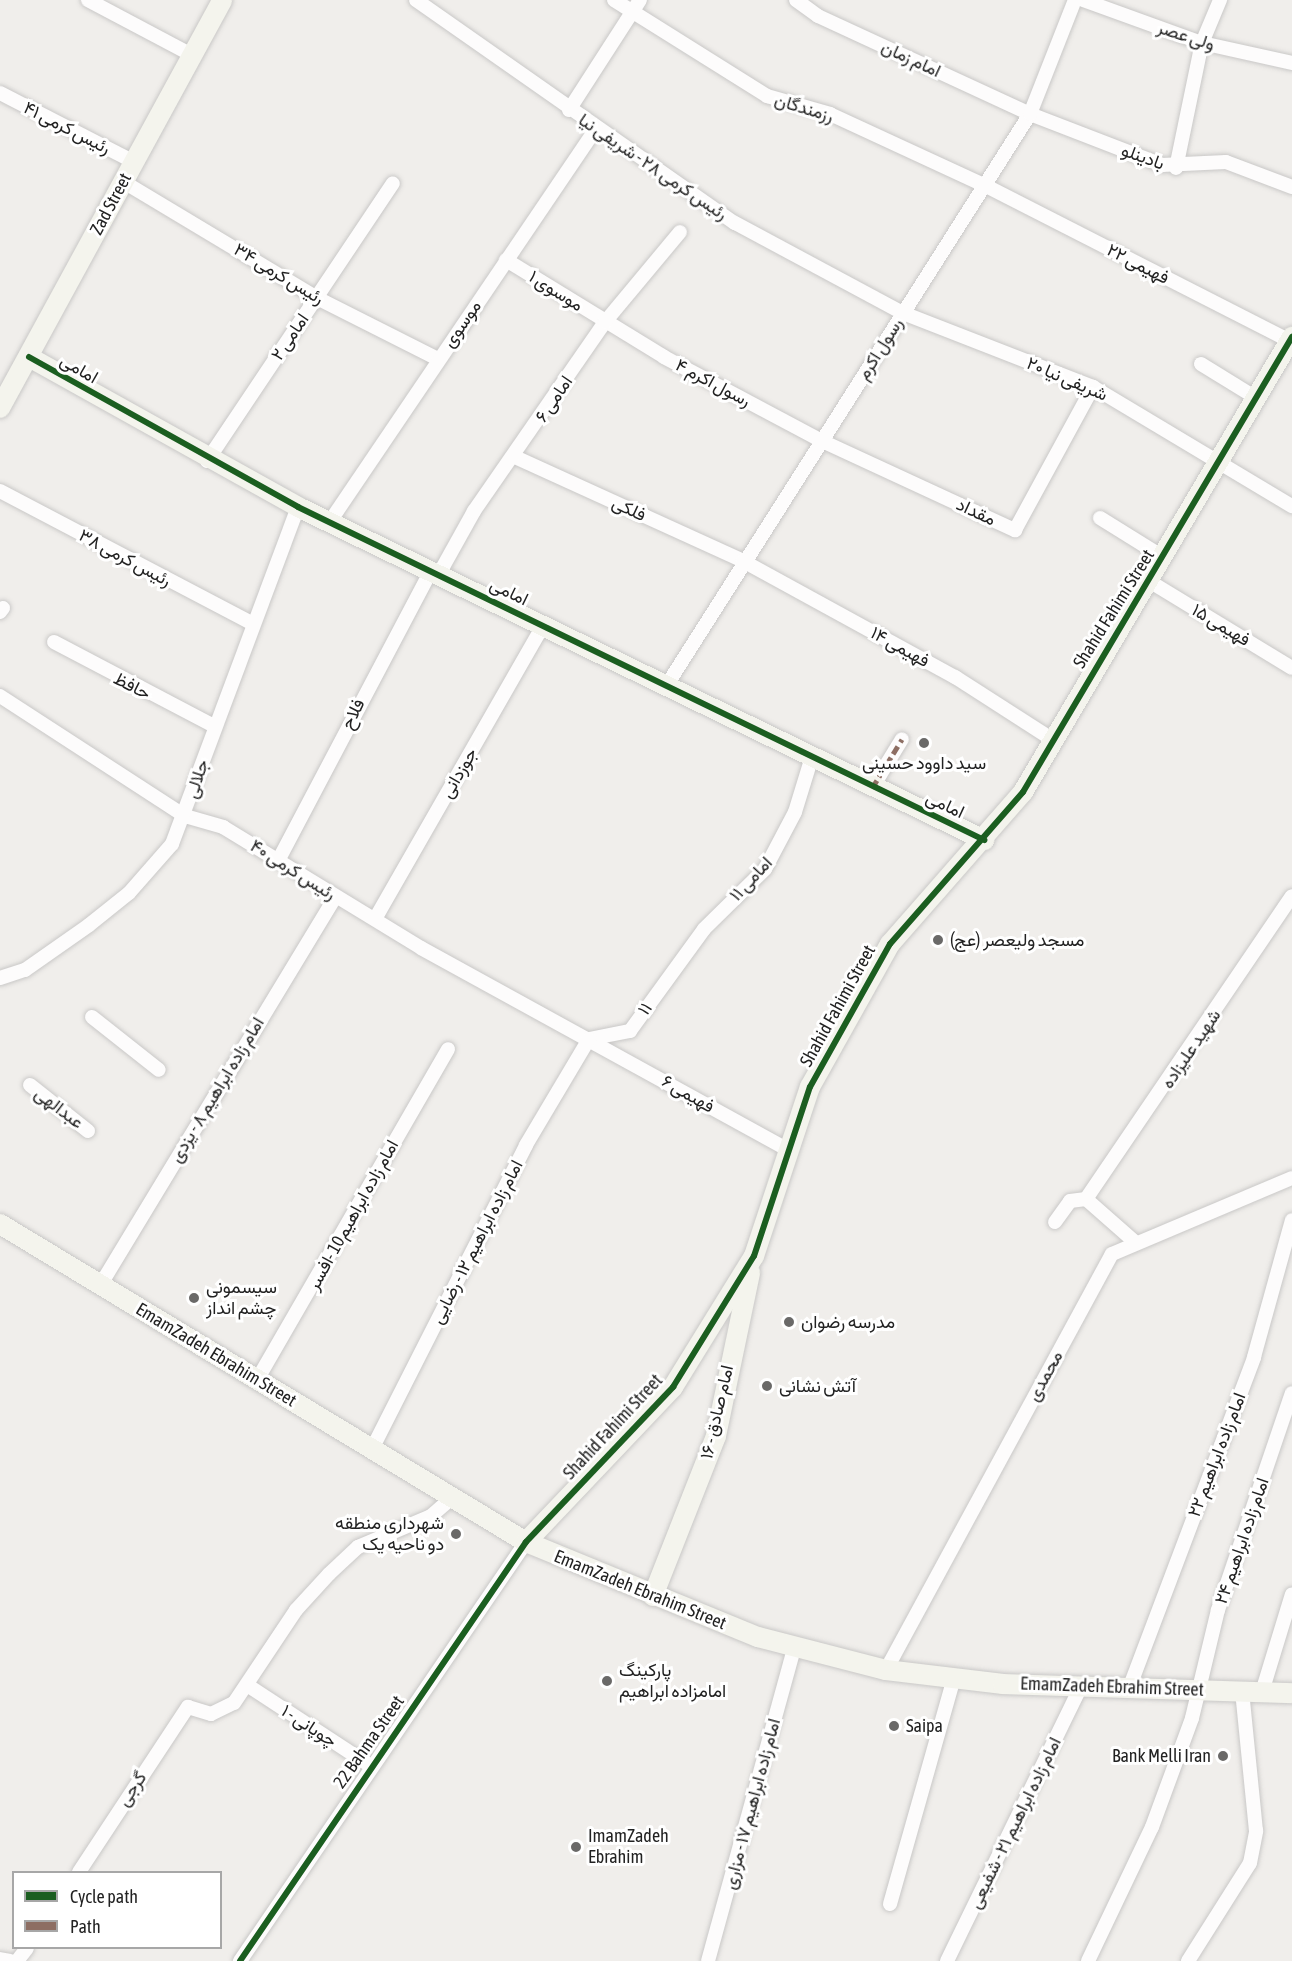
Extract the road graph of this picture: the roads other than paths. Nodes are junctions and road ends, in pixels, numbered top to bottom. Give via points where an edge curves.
1 (88, 0) edge
2 (222, 0) edge
3 (416, 0) edge
4 (614, 0) edge
5 (640, 0) edge
6 (796, 0) edge
7 (1075, 0) edge
8 (1083, 0) edge
9 (1220, 0) edge
10 (632, 12) junction
11 (1202, 43) junction
12 (190, 54) junction
13 (1292, 63) edge
14 (0, 93) edge
15 (569, 110) junction
16 (1030, 114) junction
17 (596, 129) junction
18 (134, 162) junction
19 (1176, 168) junction
20 (124, 182) junction
21 (393, 183) dead end
22 (986, 186) junction
23 (1292, 187) edge
24 (680, 232) dead end
25 (506, 261) junction
26 (317, 298) junction
27 (903, 313) junction
28 (605, 322) junction
29 (1291, 340) edge
30 (29, 357) junction
31 (438, 359) junction
32 (1201, 364) dead end
33 (1093, 387) junction
34 (1258, 399) junction
35 (0, 408) edge
36 (822, 441) junction
37 (515, 457) junction
38 (1222, 460) junction
39 (207, 461) junction
40 (0, 490) edge
41 (1292, 506) edge
42 (298, 507) junction
43 (1100, 518) dead end
44 (331, 520) junction
45 (1163, 557) junction
46 (743, 561) junction
47 (435, 573) junction
48 (1149, 581) junction
49 (251, 623) junction
50 (543, 626) junction
51 (54, 642) dead end
52 (1292, 668) edge
53 (665, 688) junction
54 (0, 696) edge
55 (214, 726) junction
56 (902, 739) dead end
57 (1053, 740) junction
58 (811, 760) junction
59 (872, 788) junction
60 (185, 816) junction
61 (984, 840) junction
62 (279, 859) junction
63 (335, 898) junction
64 (1290, 903) edge
65 (375, 919) junction
66 (684, 953) joint
67 (0, 978) edge
68 (92, 1017) dead end
69 (589, 1040) junction
70 (448, 1049) dead end
71 (159, 1070) dead end
72 (30, 1085) dead end
73 (88, 1131) dead end
74 (787, 1149) junction
75 (1292, 1178) edge
76 (1086, 1199) junction
77 (1292, 1220) edge
78 (1055, 1222) dead end
79 (0, 1224) edge
80 (1136, 1244) junction
81 (754, 1256) junction
82 (101, 1284) junction
83 (257, 1380) junction
84 (1292, 1394) edge
85 (372, 1449) junction
86 (452, 1497) junction
87 (526, 1542) junction
88 (1292, 1594) edge
89 (653, 1596) junction
90 (795, 1646) junction
91 (886, 1670) junction
92 (954, 1678) junction
93 (1082, 1684) junction
94 (247, 1685) junction
95 (1130, 1686) junction
96 (1198, 1690) junction
97 (1242, 1690) junction
98 (1262, 1692) junction
99 (1292, 1693) edge
100 (371, 1766) junction
101 (80, 1871) edge
102 (890, 1904) dead end
103 (0, 1959) edge
104 (10, 1961) edge
105 (240, 1961) edge
106 (708, 1961) edge
107 (947, 1961) edge
108 (1088, 1961) edge
109 (1188, 1961) edge

1 - 12 street
2 - 12 street, Zad Street
3 - 15 street, رئیس کرمی ۲۸ - شریفی نیا
4 - 10 street, رزمندگان
5 - 10 street
6 - 16 street, امام زمان via 818,16
7 - 16 street, رسول اکرم
8 - 11 street, ولی عصر
9 - 11 street
10 - 15 street
10 - 22 street, رزمندگان via 767,96 830,114
11 - 13 street, ولی عصر
11 - 19 street
12 - 18 street, Zad Street
14 - 18 street, رئیس کرمی ۴۱
15 - 17 street, رئیس کرمی ۲۸ - شریفی نیا
16 - 19 street, بادینلو
16 - 22 street, رسول اکرم
17 - 25 street, موسوی
17 - 27 street, رئیس کرمی ۲۸ - شریفی نیا via 735,223
18 - 20 street, Zad Street
19 - 23 street, بادینلو via 1226,162
20 - 26 street, رئیس کرمی ۳۴
20 - 30 street, Zad Street
21 - 26 street, امامی ۲
22 - 27 street, رسول اکرم
22 - 29 street, فهیمی ۲۲
24 - 28 street, امامی ۶
25 - 28 street, موسوی ۱
25 - 31 street, موسوی
26 - 31 street, رئیس کرمی ۳۴
26 - 39 street, امامی ۲
27 - 33 street, ۲۰ شریفی نیا
27 - 36 street, رسول اکرم
28 - 36 street, رسول اکرم ۴
28 - 37 street, امامی ۶
29 - 34 street, Shahid Fahimi Street
30 - 35 street, Zad Street
30 - 39 street, امامی
31 - 44 street, موسوی
32 - 34 street
33 - 36 street, مقداد via 1015,530
33 - 38 street, ۲۰ شریفی نیا
34 - 38 street, Shahid Fahimi Street
36 - 46 street, رسول اکرم
37 - 46 street, فلکی
37 - 47 street, امامی ۶ via 474,511
38 - 41 street, ۲۰ شریفی نیا
38 - 45 street, Shahid Fahimi Street
39 - 42 street, امامی
40 - 49 street, رئیس کرمی ۳۸
42 - 44 street, امامی
42 - 49 street, جلالی
43 - 45 street
44 - 47 street, امامی
45 - 48 street, Shahid Fahimi Street
46 - 53 street, رسول اکرم
46 - 57 street, فهیمی ۱۴ via 955,677
47 - 50 street, امامی
47 - 62 street, فلاح
48 - 52 street, فهیمی ۱۵
48 - 57 street, Shahid Fahimi Street
49 - 55 street, جلالی
50 - 53 street, امامی
50 - 65 street, جوزدانی
51 - 55 street, حافظ
53 - 58 street, امامی
54 - 60 street, رئیس کرمی ۴۰
55 - 60 street, جلالی
56 - 59 street
57 - 61 street, Shahid Fahimi Street via 1023,792
58 - 59 street, امامی
58 - 66 street, امامی ۱۱ via 795,812 765,869
59 - 61 street, امامی
60 - 62 street, رئیس کرمی ۴۰ via 223,827
60 - 67 street, جلالی via 172,844 129,893 34,964
61 - 74 street, Shahid Fahimi Street via 890,944 810,1087
62 - 63 street, رئیس کرمی ۴۰
63 - 65 street, رئیس کرمی ۴۰
63 - 82 street, امام زاده ابراهیم ۸ - یزدی
64 - 76 street, شهید علیزاده
65 - 69 street, رئیس کرمی ۴۰
66 - 69 street, ۱۱ via 630,1031
68 - 71 street
69 - 74 street, فهیمی ۶
69 - 85 street, امام زاده ابراهیم ۱۲ - رضایی via 526,1145
70 - 83 street, امام زاده ابراهیم10 -افسر
72 - 73 street, عبدالهی
74 - 81 street, Shahid Fahimi Street
75 - 80 street, محمدی
76 - 78 street via 1070,1201
76 - 80 street
77 - 95 street, امام زاده ابراهیم ۲۲ via 1254,1357
79 - 82 street, EmamZadeh Ebrahim Street
80 - 91 street, محمدی via 1112,1254
81 - 87 street, Shahid Fahimi Street via 673,1387
81 - 89 street, ۱۶ - امام صادق via 716,1436
82 - 83 street, EmamZadeh Ebrahim Street
83 - 85 street, EmamZadeh Ebrahim Street
84 - 96 street, امام زاده ابراهیم ۲۴ via 1218,1610
85 - 86 street, EmamZadeh Ebrahim Street
86 - 87 street, EmamZadeh Ebrahim Street
86 - 94 street via 431,1515 358,1547 336,1567 296,1610
87 - 89 street, EmamZadeh Ebrahim Street
87 - 100 street, 22 Bahma Street
88 - 98 street
89 - 90 street, EmamZadeh Ebrahim Street
90 - 91 street, EmamZadeh Ebrahim Street
90 - 106 street, امام زاده ابراهیم ۱۷ - مزاری
91 - 92 street, EmamZadeh Ebrahim Street
92 - 93 street, EmamZadeh Ebrahim Street
92 - 102 street
93 - 95 street, EmamZadeh Ebrahim Street
93 - 107 street, امام زاده ابراهیم ۲۱ - شفیعی
94 - 100 street, ۱ - چوپانی
94 - 101 street, گرجی via 234,1703 211,1714 188,1707
95 - 96 street, EmamZadeh Ebrahim Street
96 - 97 street, EmamZadeh Ebrahim Street
96 - 108 street, امام زاده ابراهیم ۲۴ via 1152,1827
97 - 98 street, EmamZadeh Ebrahim Street
97 - 109 street via 1256,1831 1250,1863
98 - 99 street, EmamZadeh Ebrahim Street
100 - 105 street, 22 Bahma Street
103 - 104 street

